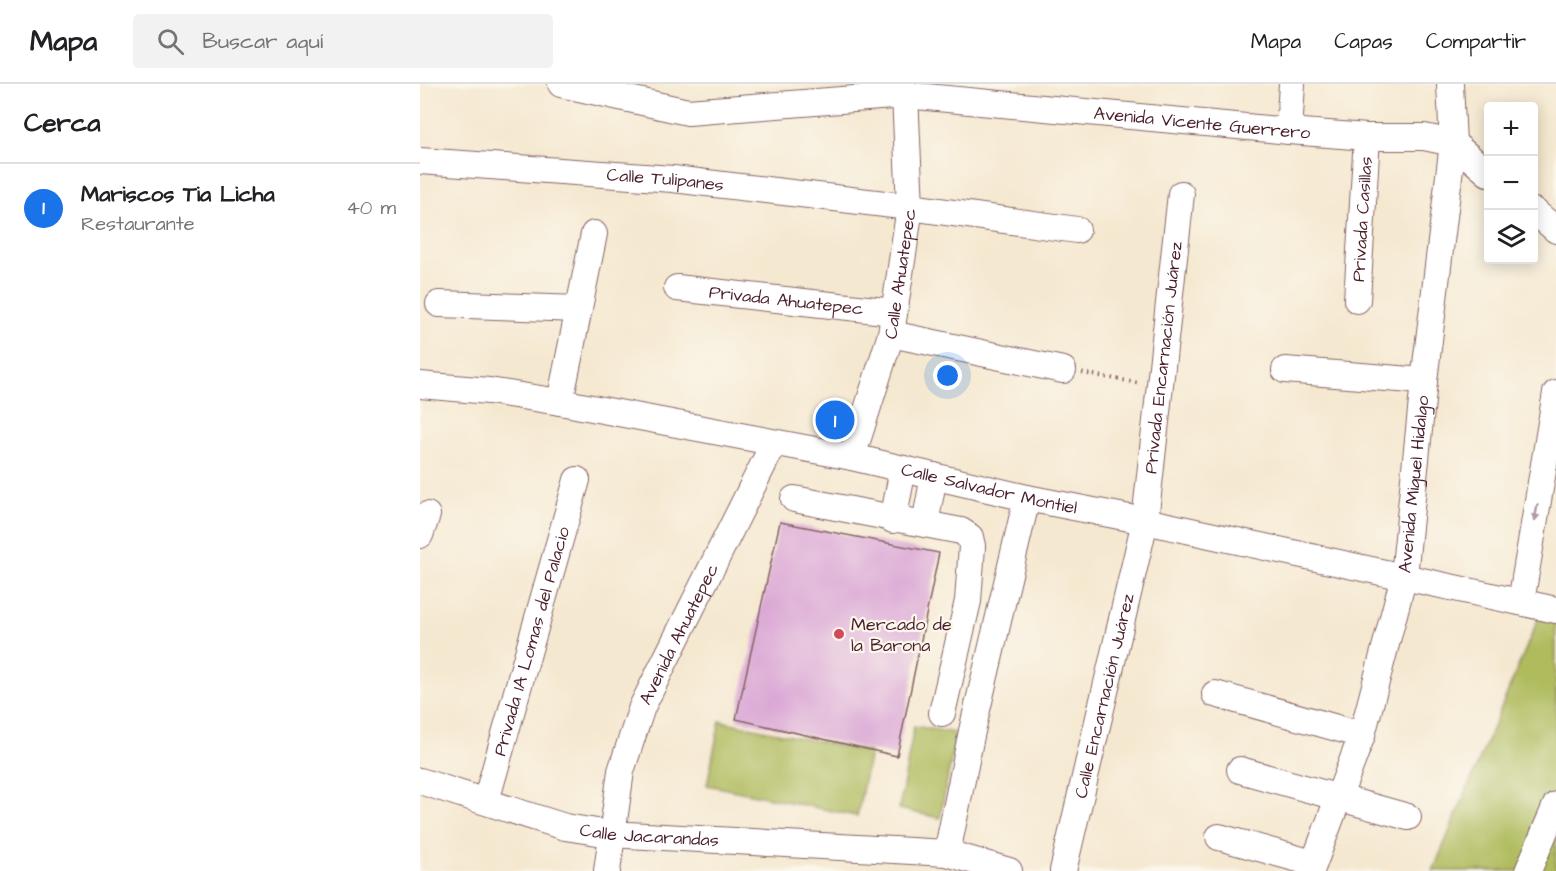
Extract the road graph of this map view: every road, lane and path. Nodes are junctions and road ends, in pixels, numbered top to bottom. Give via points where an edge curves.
1 (561, 84) edge
2 (1292, 84) edge
3 (1450, 84) edge
4 (903, 90) edge
5 (1289, 131) junction
6 (1367, 137) junction
7 (1453, 143) junction
8 (420, 161) edge
9 (1484, 170) edge
10 (1181, 194) dead end
11 (910, 207) junction
12 (1538, 215) edge
13 (1077, 230) dead end
14 (1556, 230) edge
15 (594, 234) dead end
16 (677, 288) dead end
17 (1357, 300) dead end
18 (439, 304) dead end
19 (579, 309) junction
20 (892, 323) junction
21 (1063, 370) joint
22 (1285, 370) dead end
23 (1424, 381) junction
24 (420, 385) edge
25 (1160, 387) junction
26 (1556, 393) edge
27 (560, 402) junction
28 (774, 443) junction
29 (852, 457) junction
30 (903, 469) junction
31 (934, 476) junction
32 (577, 480) dead end
33 (1027, 498) junction
34 (794, 499) dead end
35 (893, 520) junction
36 (1145, 521) junction
37 (925, 524) junction
38 (1404, 576) junction
39 (968, 602) junction
40 (1521, 602) junction
41 (1003, 610) junction
42 (1556, 610) edge
43 (960, 634) junction
44 (994, 642) junction
45 (1215, 694) dead end
46 (942, 713) dead end
47 (1362, 735) junction
48 (1240, 770) dead end
49 (420, 781) edge
50 (1338, 798) junction
51 (486, 801) junction
52 (1556, 806) edge
53 (1408, 817) dead end
54 (610, 834) junction
55 (1220, 837) dead end
56 (947, 854) junction
57 (884, 861) edge
58 (1312, 867) edge
59 (607, 871) edge
60 (1010, 871) edge
61 (1064, 871) edge
62 (1528, 871) edge

1 - 4 street, Avenida Vicente Guerrero via 688,112
2 - 5 street
3 - 7 street, Avenida Miguel Hidalgo
4 - 5 street, Avenida Vicente Guerrero
4 - 11 street, Calle Ahuatepec
5 - 6 street, Avenida Vicente Guerrero
6 - 7 street, Avenida Vicente Guerrero via 1424,137
6 - 17 street, Privada Casillas
7 - 9 street, Avenida Vicente Guerrero
7 - 23 street, Avenida Miguel Hidalgo
8 - 11 street, Calle Tulipanes via 673,179
10 - 25 street, Privada Encarnación Juárez
11 - 13 street, Calle Tulipanes
11 - 20 street, Calle Ahuatepec
12 - 14 street
15 - 19 street
16 - 20 street, Privada Ahuatepec
18 - 19 street
19 - 27 street
20 - 21 street, Privada Ahuatepec
20 - 29 street, Calle Ahuatepec
21 - 25 path
22 - 23 street
23 - 38 street, Avenida Miguel Hidalgo
24 - 27 street, Calle Salvador Montiel
25 - 36 street, Privada Encarnación Juárez
26 -> 40 street
27 - 28 street, Calle Salvador Montiel
28 - 29 street, Calle Salvador Montiel
28 - 54 street, Avenida Ahuatepec via 642,707 621,771
29 - 30 street, Calle Salvador Montiel
30 - 31 street, Calle Salvador Montiel
30 - 35 street
31 - 33 street, Calle Salvador Montiel
31 - 37 street
32 - 51 street, Privada 1A Lomas del Palacio
33 - 36 street, Calle Salvador Montiel
33 - 41 street
34 - 35 street
35 - 37 street
36 - 38 street, Calle Salvador Montiel
36 - 61 street, Calle Encarnación Juárez
37 - 39 street via 961,531 970,537
38 - 40 street, Calle Salvador Montiel
38 - 47 street, Avenida Miguel Hidalgo
39 - 41 street
39 - 43 street
40 - 42 street, Calle Salvador Montiel
41 - 44 street
43 - 44 street
43 - 46 street
44 - 56 street
45 - 47 street
47 - 50 street, Avenida Miguel Hidalgo
48 - 50 street
49 - 51 street, Calle Jacarandas
50 - 53 street
50 - 58 street, Avenida Miguel Hidalgo
51 - 54 street, Calle Jacarandas via 564,827
52 - 62 street
54 - 57 street, Calle Jacarandas
54 - 59 street, Avenida Ahuatepec
55 - 58 street
56 - 57 street, Calle Jacarandas
56 - 60 street, Calle Jacarandas

